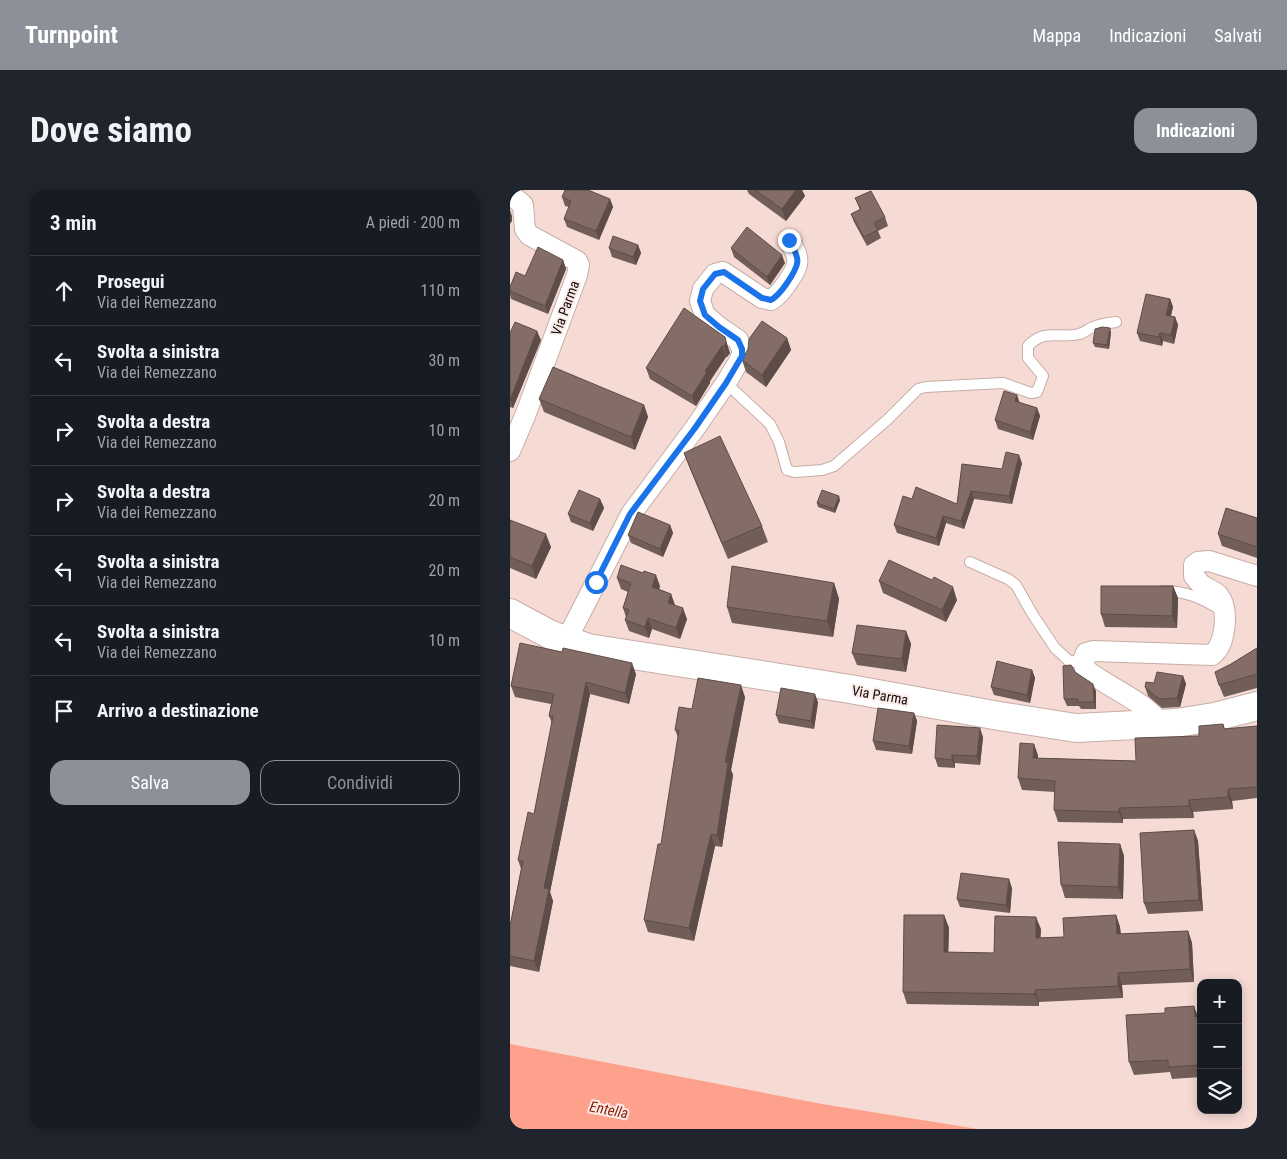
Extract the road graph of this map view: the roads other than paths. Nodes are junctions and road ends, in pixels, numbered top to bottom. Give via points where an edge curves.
1 (510, 194) edge
2 (789, 240) dead end
3 (1116, 322) dead end
4 (726, 383) junction
5 (510, 451) edge
6 (970, 562) dead end
7 (1257, 576) edge
8 (1151, 591) edge
9 (1224, 611) junction
10 (510, 613) edge
11 (566, 641) junction
12 (1084, 664) junction
13 (1257, 706) edge
14 (1161, 724) junction

1 - 5 street, Via Parma via 523,205 525,229 530,235 579,265
2 - 4 street via 797,253 798,265 771,300 762,298 724,272 715,274 703,289 700,301 705,315 738,340 742,349 742,356
3 - 4 lane via 1098,325 1079,334 1045,335 1034,339 1028,346 1028,358 1043,376 1037,392 1031,393 1003,383 918,389 843,459 822,470 788,470 770,424
4 - 11 street via 630,514
6 - 12 lane via 1016,585 1055,648 1068,660
7 - 9 street via 1209,561 1198,562 1194,566 1194,576 1218,595
8 - 9 lane via 1190,593
9 - 12 street via 1224,632 1218,651 1212,655 1093,651 1086,653
10 - 11 main road, Via Parma
11 - 14 main road, Via Parma via 588,648 1076,728
12 - 14 street via 1095,677 1145,707
13 - 14 main road, Via Parma via 1214,717

